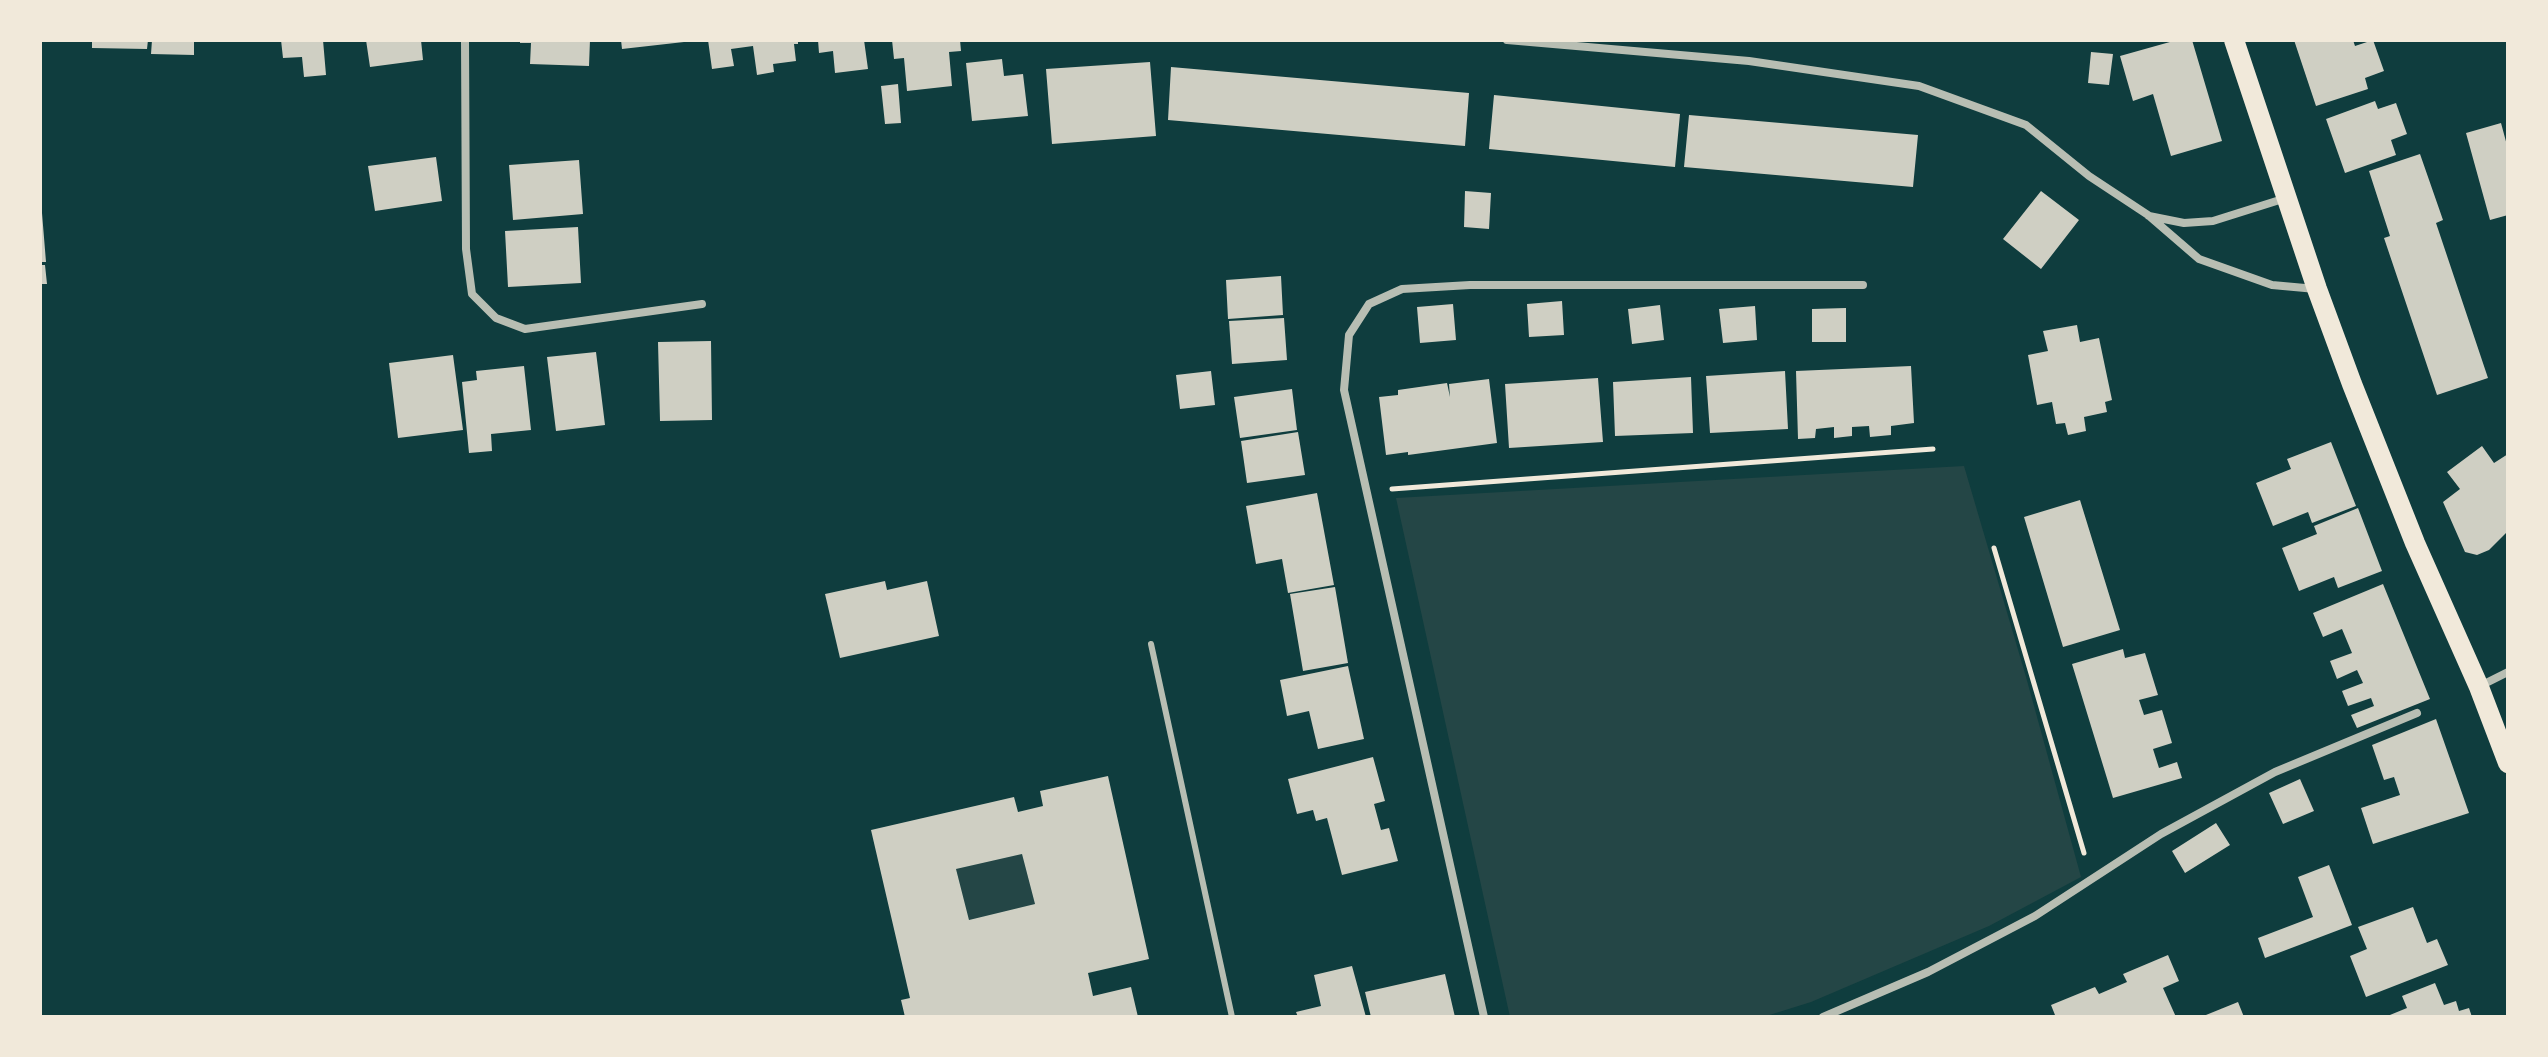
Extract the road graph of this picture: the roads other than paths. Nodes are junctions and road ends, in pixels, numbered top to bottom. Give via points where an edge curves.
1 (465, 40) edge
2 (1507, 40) edge
3 (2234, 40) edge
4 (2286, 198) junction
5 (2148, 215) junction
6 (1863, 285) dead end
7 (2317, 289) junction
8 (702, 304) dead end
9 (1151, 644) dead end
10 (2508, 672) edge
11 (2479, 687) junction
12 (2417, 713) dead end
13 (2508, 762) edge
14 (1232, 1017) edge
15 (1484, 1017) edge
16 (1823, 1017) edge

1 - 8 street via 465,235 472,294 496,318 525,329
2 - 5 street via 1749,61 1919,86 2026,125
3 - 4 main road
4 - 5 street via 2213,221 2184,223
4 - 7 main road
5 - 7 street via 2199,259 2272,285
6 - 15 street via 1402,289 1369,304 1349,335 1344,390
7 - 11 main road via 2415,543
9 - 14 lane
10 - 11 street
11 - 13 main road
12 - 16 street via 2275,772 2161,834 2035,916 1928,972

